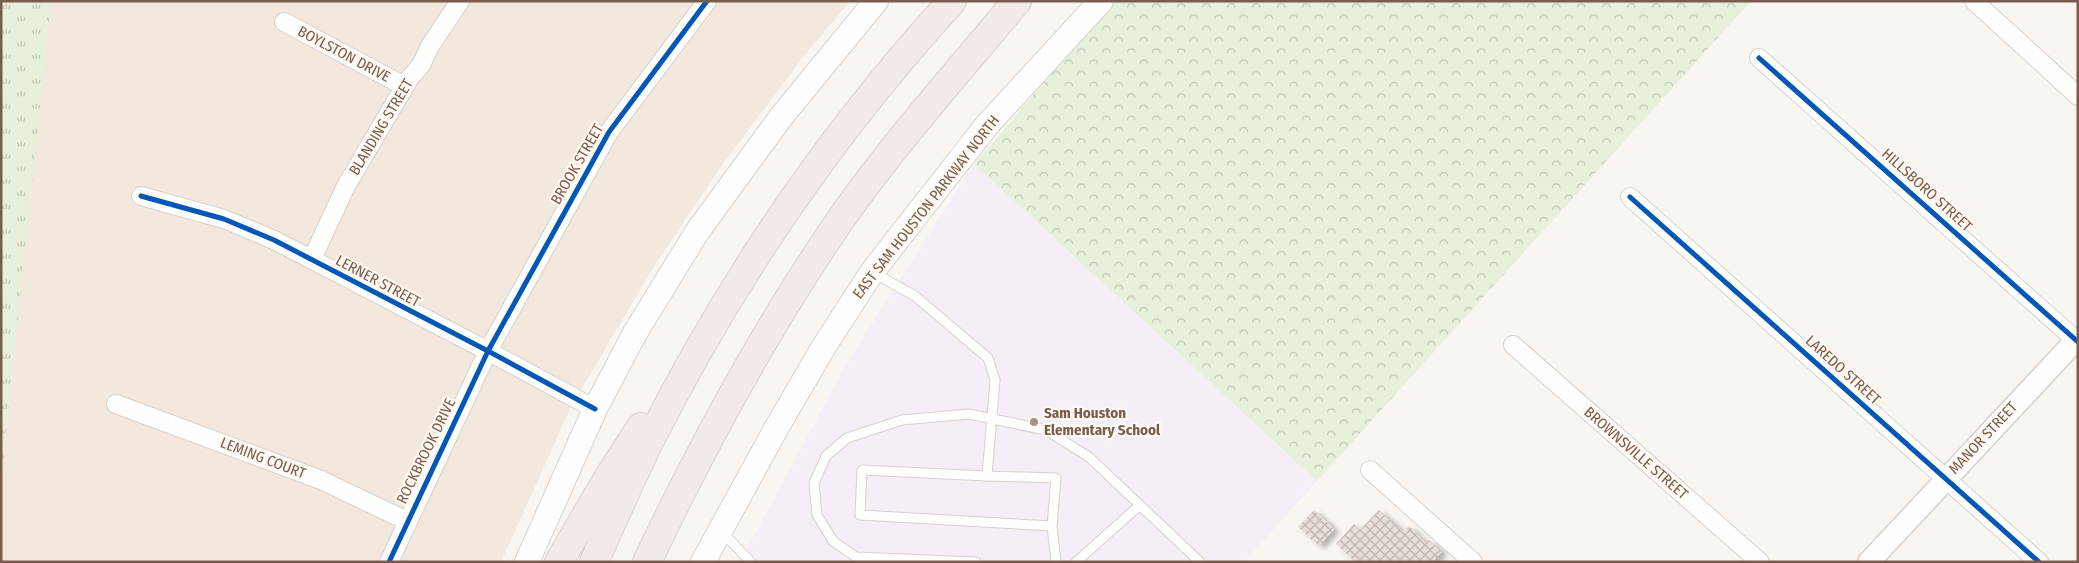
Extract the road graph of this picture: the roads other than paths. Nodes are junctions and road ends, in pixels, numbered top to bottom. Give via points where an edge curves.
1 (460, 1) edge
2 (707, 1) edge
3 (876, 1) edge
4 (952, 1) edge
5 (1017, 1) edge
6 (1028, 1) edge
7 (1101, 1) edge
8 (1974, 1) edge
9 (284, 22) dead end
10 (1759, 58) dead end
11 (404, 86) junction
12 (2078, 96) edge
13 (930, 105) junction
14 (141, 196) dead end
15 (1630, 197) dead end
16 (312, 259) junction
17 (745, 272) junction
18 (872, 272) junction
19 (2077, 340) edge
20 (1513, 345) dead end
21 (488, 351) junction
22 (116, 404) dead end
23 (595, 409) junction
24 (990, 418) junction
25 (1370, 470) dead end
26 (987, 476) junction
27 (1945, 479) junction
28 (1140, 505) junction
29 (406, 521) junction
30 (1052, 526) junction
31 (720, 530) junction
32 (389, 562) edge
33 (527, 562) edge
34 (559, 562) edge
35 (594, 562) edge
36 (647, 562) edge
37 (703, 562) edge
38 (751, 562) edge
39 (976, 562) edge
40 (1056, 562) edge
41 (1076, 562) edge
42 (1200, 562) edge
43 (1473, 562) edge
44 (1760, 562) edge
45 (1869, 562) edge
46 (2039, 562) edge

1 - 11 street, BLANDING STREET via 421,65
2 - 21 street, BROOK STREET via 609,132
3 - 23 main road via 781,117 696,232 635,333
4 - 17 highway via 856,113
5 - 13 highway
6 - 13 highway
7 - 18 main road, EAST SAM HOUSTON PARKWAY NORTH via 987,126
8 - 12 street
9 - 11 street, BOYLSTON DRIVE
10 - 19 street, HILLSBORO STREET
11 - 16 street, BLANDING STREET via 346,186
13 - 36 highway via 844,215 769,328 712,430
14 - 16 street, LERNER STREET via 242,226
15 - 27 street, LAREDO STREET
16 - 21 street, LERNER STREET
17 - 34 highway via 623,454
17 - 35 highway via 649,442
18 - 24 lane via 915,296 988,358 995,380
18 - 31 main road, EAST SAM HOUSTON PARKWAY NORTH via 786,411
19 - 27 street, MANOR STREET
20 - 44 street, BROWNSVILLE STREET
21 - 23 street, LERNER STREET
21 - 29 street, ROCKBROOK DRIVE
22 - 29 street, LEMING COURT via 322,480
23 - 33 main road
24 - 26 lane
24 - 28 lane via 1046,430 1089,457
24 - 39 lane via 969,414 902,420 848,438 826,456 814,483 817,515 833,541 856,557
25 - 43 street
26 - 30 lane via 1056,478
26 - 30 lane via 862,470 860,515
27 - 45 street, MANOR STREET
27 - 46 street, LAREDO STREET
28 - 41 lane
28 - 42 lane
29 - 32 street, ROCKBROOK DRIVE
30 - 40 lane
31 - 37 main road, EAST SAM HOUSTON PARKWAY NORTH
31 - 38 lane

